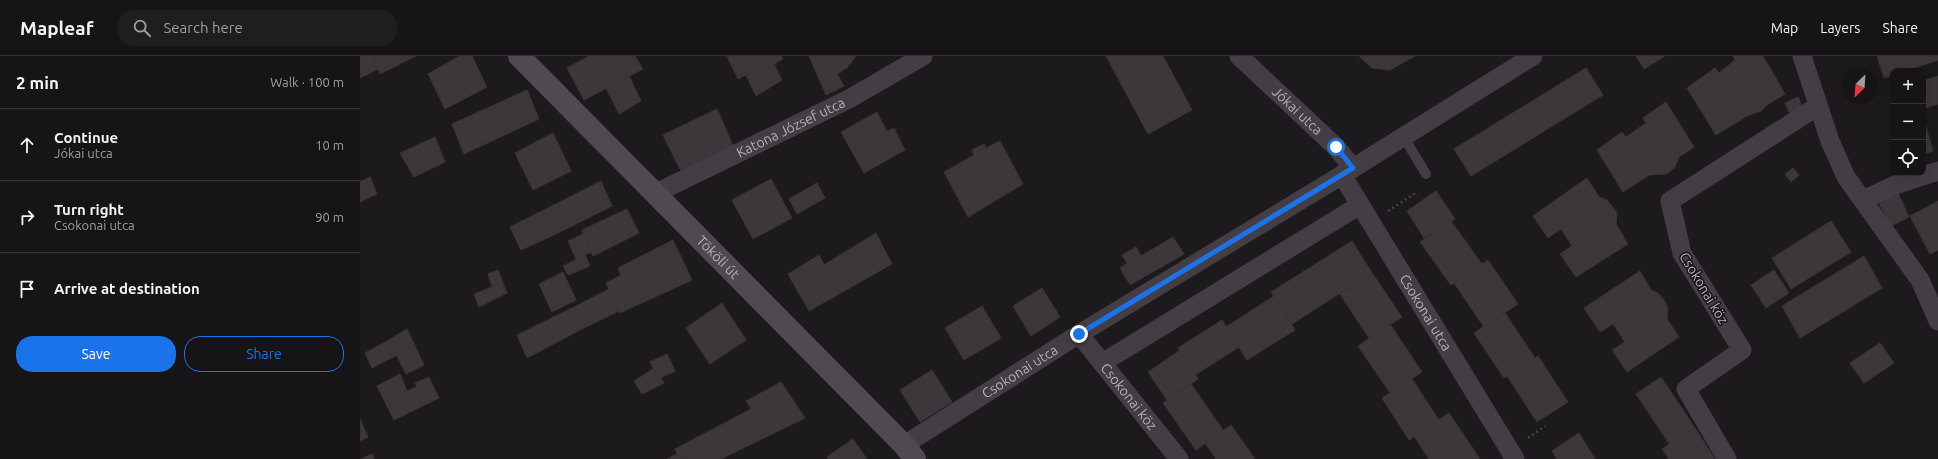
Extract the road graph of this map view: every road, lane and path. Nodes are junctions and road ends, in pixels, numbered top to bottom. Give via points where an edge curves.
1 (519, 56) edge
2 (923, 56) edge
3 (1239, 56) edge
4 (1533, 56) edge
5 (1802, 56) edge
6 (1818, 106) junction
7 (1403, 136) junction
8 (1938, 171) edge
9 (1348, 172) junction
10 (1426, 174) dead end
11 (1417, 192) dead end
12 (654, 194) junction
13 (1863, 200) junction
14 (1360, 205) junction
15 (1384, 213) dead end
16 (1938, 321) edge
17 (1079, 334) junction
18 (1102, 363) junction
19 (1545, 426) dead end
20 (1516, 450) edge
21 (910, 452) edge
22 (1179, 459) edge
23 (1727, 459) edge

1 - 12 street, Tököli út
2 - 12 street, Katona József utca via 849,99
3 - 9 street, Jókai utca via 1336,147
4 - 7 street, Csokonai utca
5 - 6 street
6 - 13 street via 1846,177
6 - 23 street, Csokonai köz via 1670,201 1682,254 1742,350 1686,388
7 - 9 street, Csokonai utca
7 - 10 lane
8 - 13 street via 1895,185
9 - 14 street, Csokonai utca
9 - 17 street, Csokonai utca
11 - 15 path
12 - 21 street, Tököli út
13 - 16 street via 1920,280
14 - 18 street
14 - 20 street, Csokonai utca
17 - 18 street, Csokonai köz
17 - 21 street, Csokonai utca
18 - 22 street, Csokonai köz
19 - 20 path

